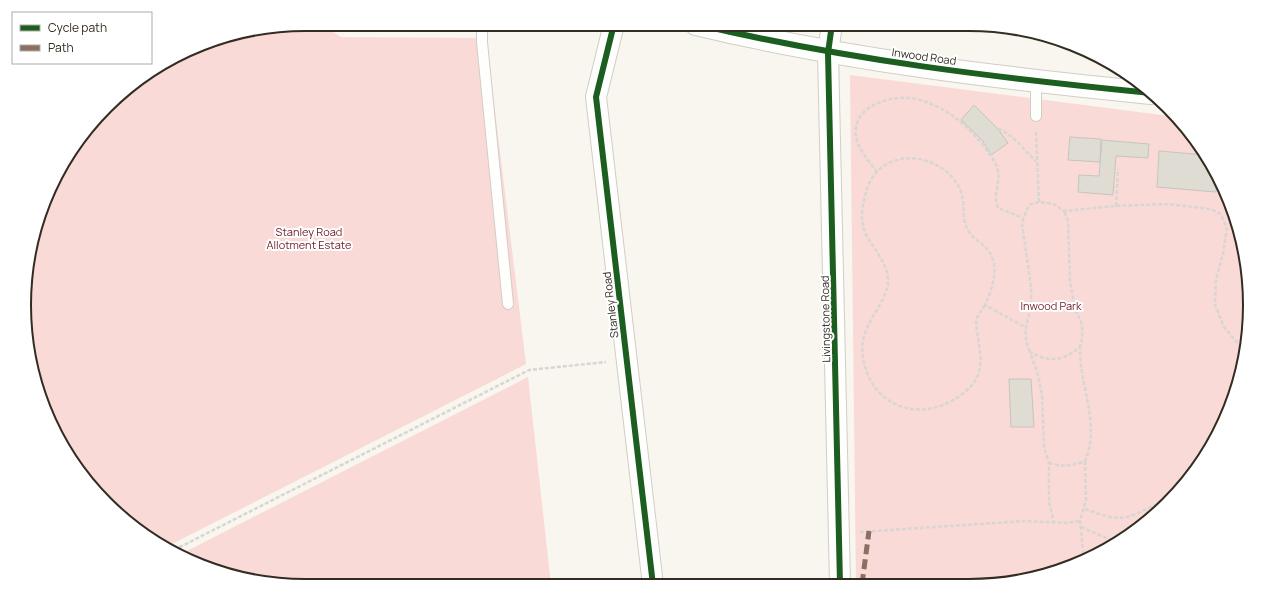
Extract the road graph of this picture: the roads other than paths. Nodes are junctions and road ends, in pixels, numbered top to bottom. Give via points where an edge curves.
1 (482, 31) edge
2 (612, 31) edge
3 (728, 31) edge
4 (831, 31) edge
5 (828, 53) junction
6 (1036, 81) junction
7 (1141, 92) edge
8 (1036, 116) road end
9 (508, 304) dead end
10 (652, 579) edge
11 (840, 579) edge

1 - 9 lane
2 - 10 street, Stanley Road via 596,97
3 - 5 street, Inwood Road
4 - 5 street, Livingstone Road
5 - 6 street, Inwood Road
5 - 11 street, Livingstone Road
6 - 7 street, Inwood Road
6 - 8 lane

